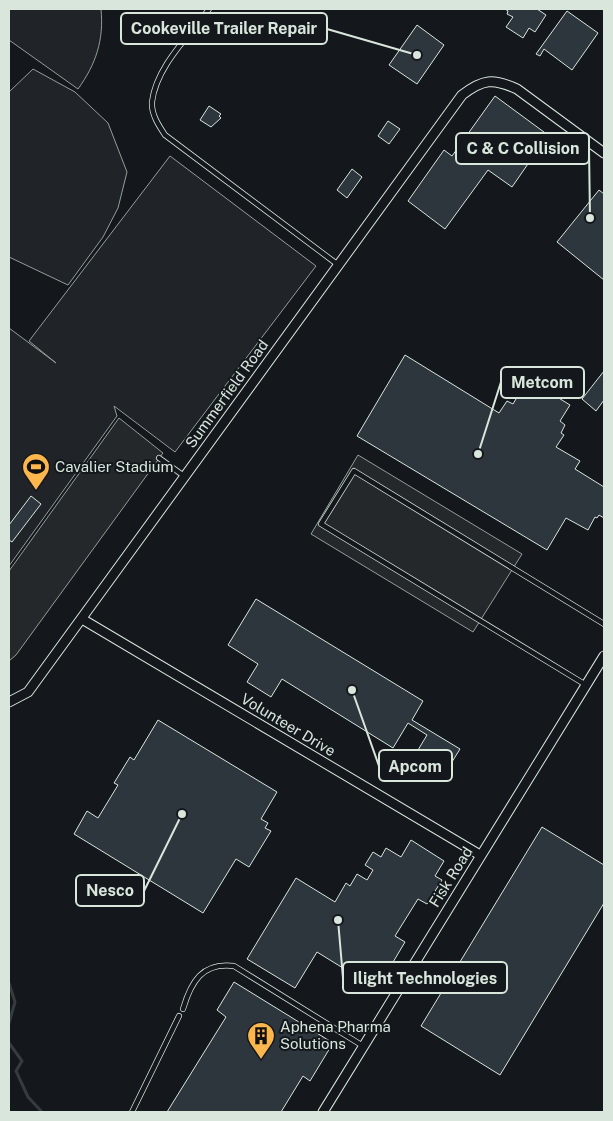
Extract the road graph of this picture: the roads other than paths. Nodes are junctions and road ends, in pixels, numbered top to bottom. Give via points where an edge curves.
1 (209, 9) edge
2 (604, 154) edge
3 (337, 264) junction
4 (160, 458) dead end
5 (184, 476) junction
6 (82, 619) junction
7 (604, 624) edge
8 (604, 656) edge
9 (586, 685) junction
10 (9, 702) edge
11 (480, 855) junction
12 (182, 1009) dead end
13 (179, 1016) dead end
14 (363, 1046) junction
15 (132, 1112) edge
16 (323, 1112) edge

1 - 3 lane via 162,72 152,103 156,121 165,135
2 - 3 street, Summerfield Road via 517,89 502,82 489,81 474,86 462,96
3 - 5 street, Summerfield Road
4 - 5 lane
5 - 6 street, Summerfield Road
6 - 10 street, Summerfield Road via 28,692
6 - 11 street, Volunteer Drive
7 - 9 lane via 354,471 321,524
8 - 9 street, Fisk Road
9 - 11 street, Fisk Road
11 - 14 street, Fisk Road
12 - 14 lane via 190,986 208,968 222,964 234,966
13 - 15 lane
14 - 16 street, Fisk Road

